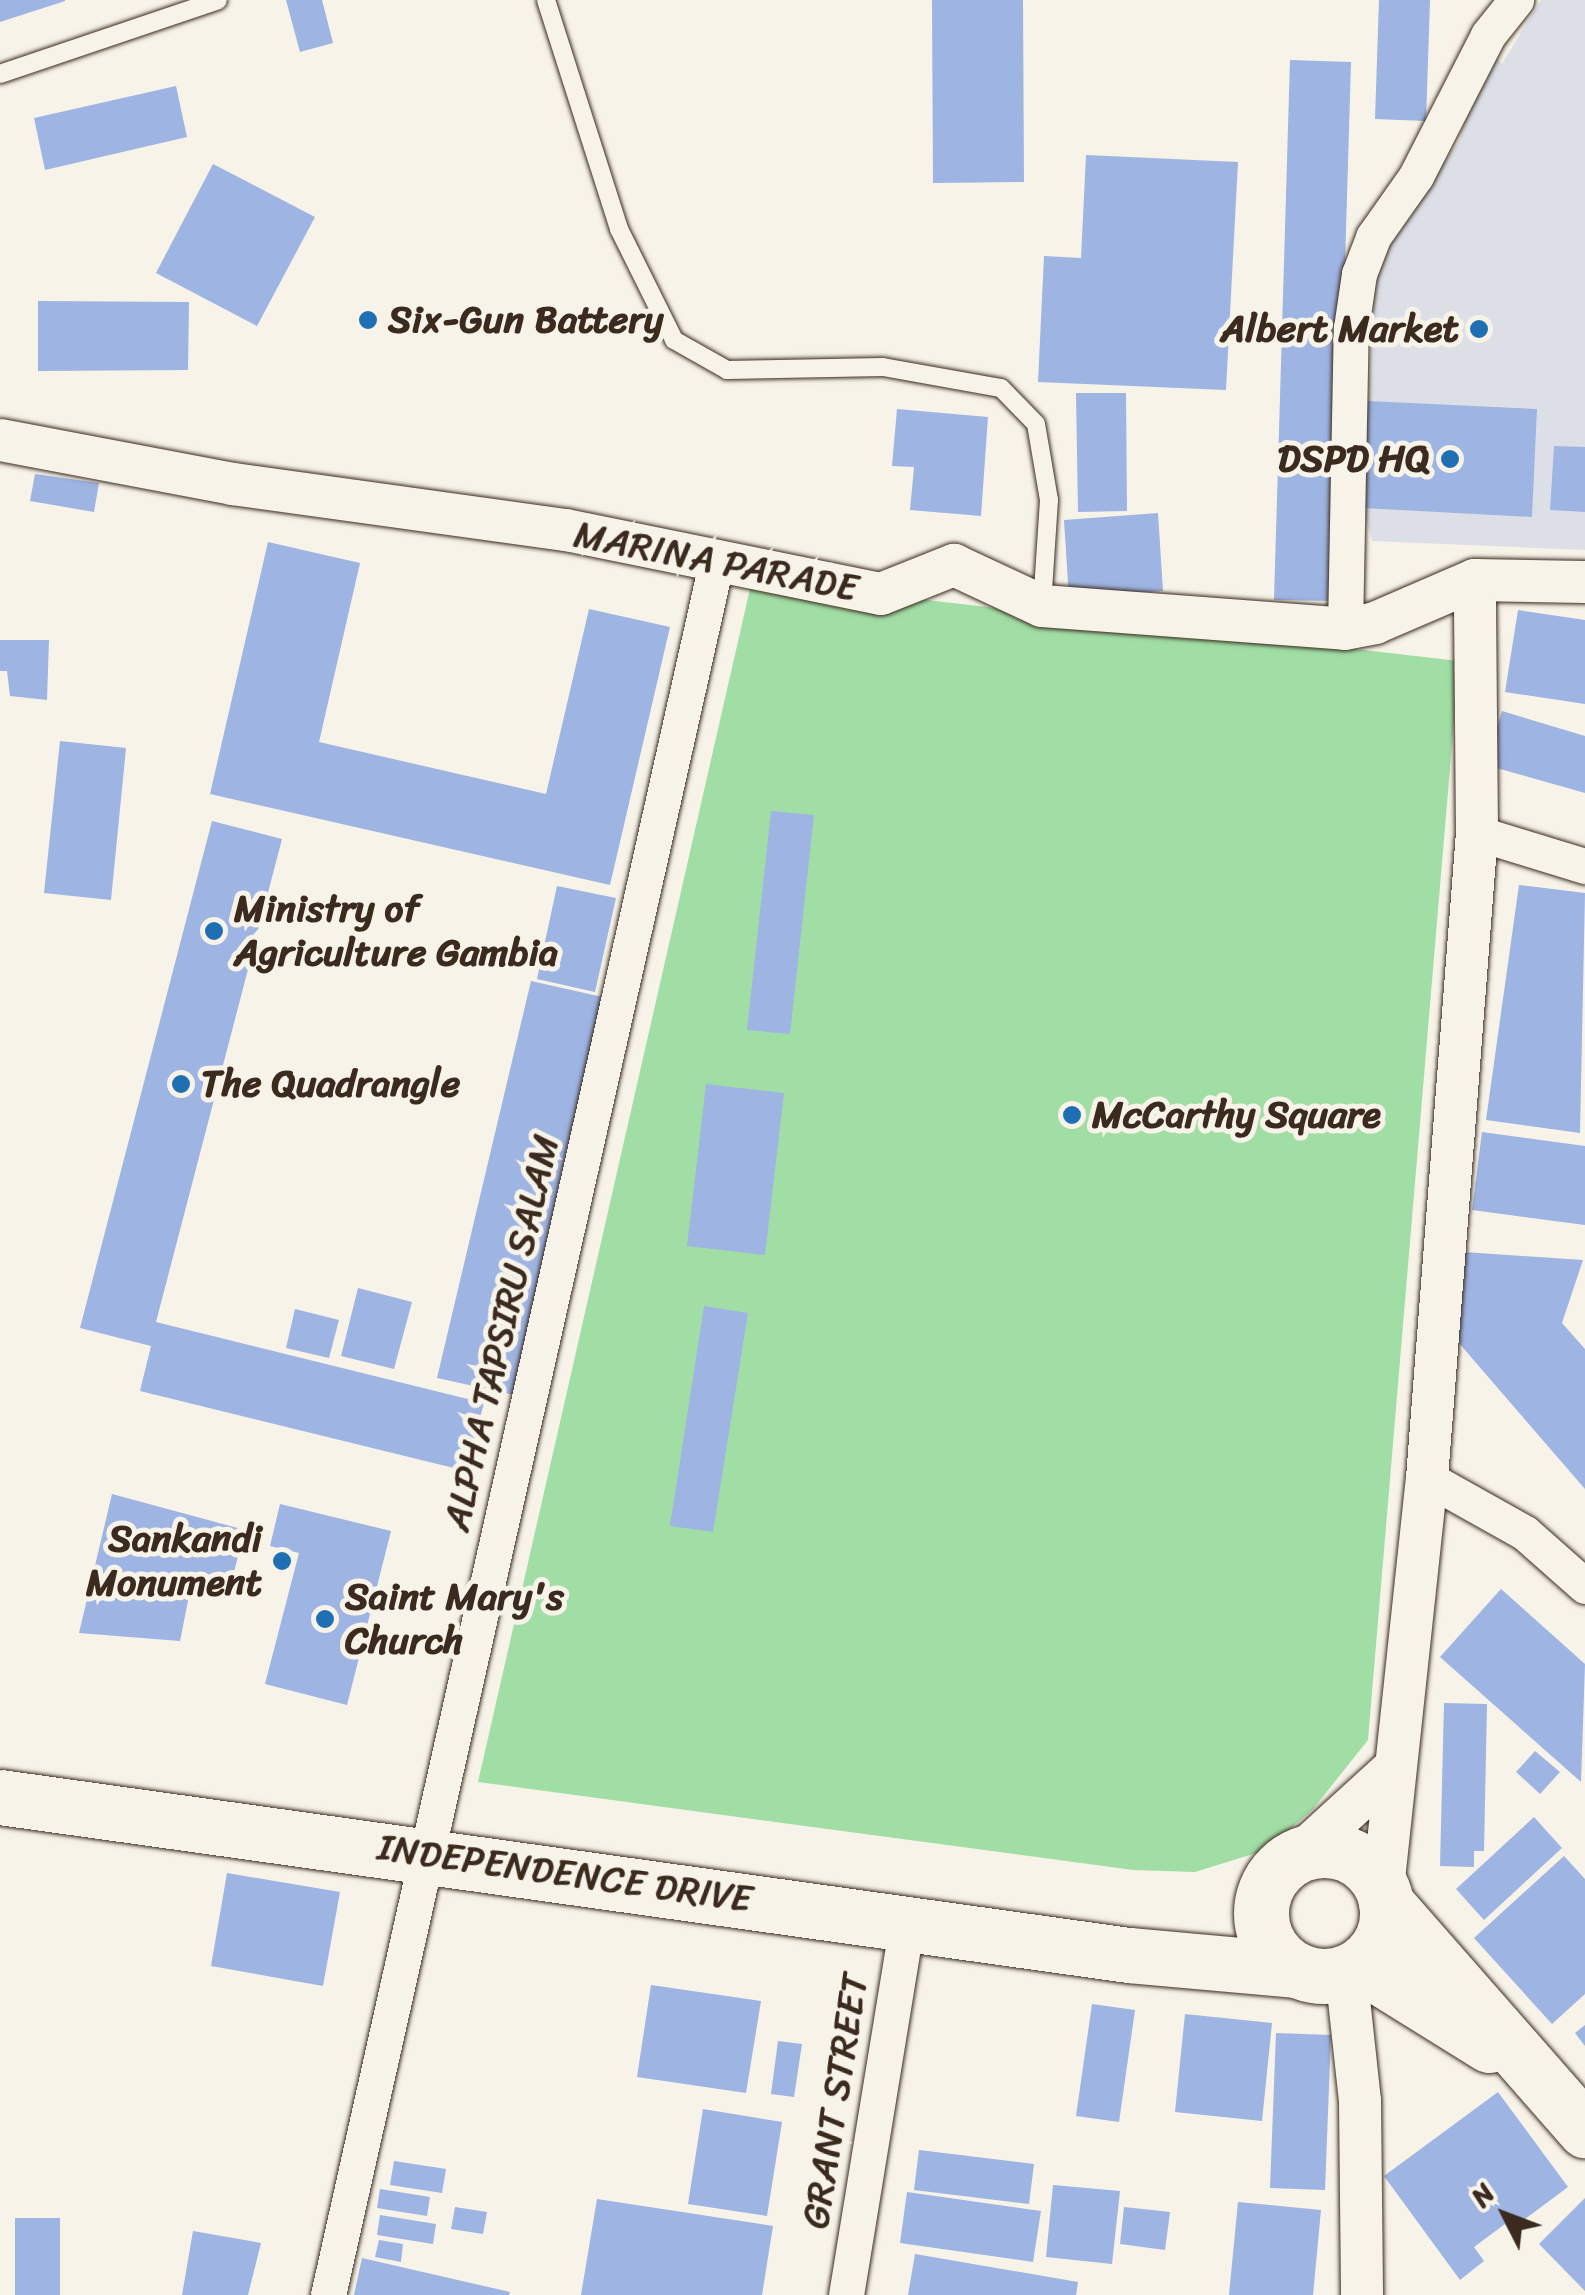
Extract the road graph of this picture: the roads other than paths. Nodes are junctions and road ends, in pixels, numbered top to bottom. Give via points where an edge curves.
1 (218, 0) edge
2 (546, 0) edge
3 (1516, 0) edge
4 (0, 74) edge
5 (0, 440) edge
6 (716, 564) junction
7 (1475, 580) junction
8 (1585, 582) edge
9 (1042, 606) junction
10 (1345, 629) junction
11 (1477, 833) junction
12 (1585, 866) edge
13 (1427, 1478) junction
14 (1585, 1586) edge
15 (1392, 1771) junction
16 (0, 1797) edge
17 (424, 1853) junction
18 (1300, 1854) junction
19 (1385, 1896) junction
20 (1261, 1908) junction
21 (907, 1921) junction
22 (1130, 1955) junction
23 (1334, 1969) junction
24 (1534, 2073) junction
25 (1585, 2130) edge
26 (328, 2295) edge
27 (846, 2295) edge
28 (1362, 2295) edge

1 - 4 lane
2 - 9 lane via 619,229 674,340 727,370 882,367 1002,388 1036,424 1049,500
3 - 10 street via 1488,36 1416,176 1373,236 1359,274 1351,328
5 - 6 street, MARINA PARADE via 233,484 566,530
6 - 9 street, MARINA PARADE via 881,594 954,565
6 - 17 street, ALPHA TAPSIRU SALAM
7 - 8 street
7 - 10 street, MARINA PARADE via 1375,624
7 - 11 street
9 - 10 street, MARINA PARADE
11 - 12 street
11 - 13 street
13 - 14 street via 1525,1532
13 - 15 street
15 - 18 street
15 - 19 street
16 - 17 highway, INDEPENDENCE DRIVE
17 - 21 highway, INDEPENDENCE DRIVE
17 - 26 street, ALPHA TAPSIRU SALAM
18 - 19 highway via 1319,1849 1358,1858
18 - 20 highway via 1267,1885
19 - 23 highway via 1379,1944
19 - 24 highway
20 - 22 highway
20 - 23 highway via 1266,1938
21 - 22 highway, INDEPENDENCE DRIVE
21 - 27 street, GRANT STREET
22 - 23 highway, INDEPENDENCE DRIVE
23 - 24 highway
23 - 28 street via 1360,2101
24 - 25 highway

